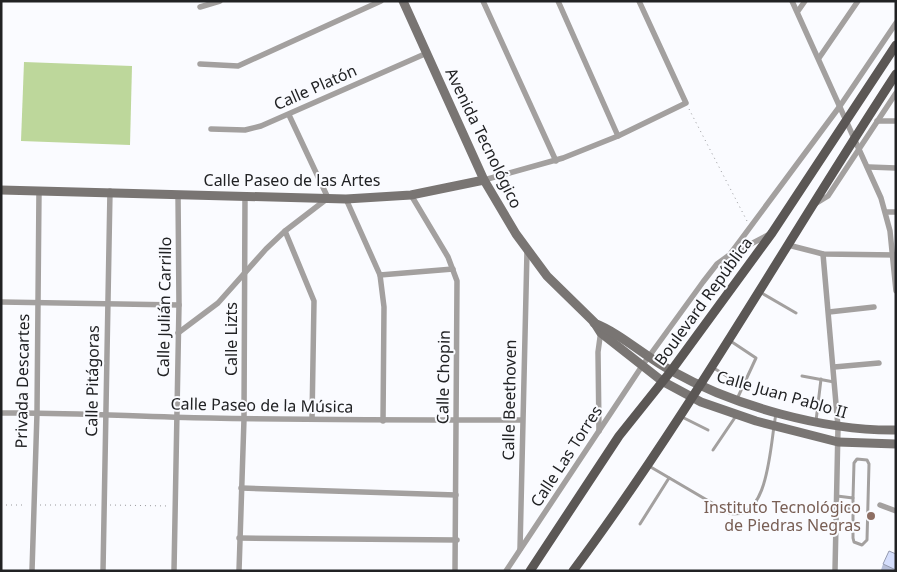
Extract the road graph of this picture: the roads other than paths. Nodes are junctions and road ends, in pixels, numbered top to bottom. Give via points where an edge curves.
1 (220, 1) edge
2 (381, 1) edge
3 (402, 1) edge
4 (483, 1) edge
5 (558, 1) edge
6 (639, 1) edge
7 (792, 1) edge
8 (805, 1) edge
9 (858, 1) edge
10 (200, 7) dead end
11 (798, 12) junction
12 (896, 23) edge
13 (896, 45) edge
14 (427, 53) junction
15 (819, 58) junction
16 (200, 64) dead end
17 (896, 74) edge
18 (896, 93) edge
19 (840, 106) junction
20 (289, 115) junction
21 (846, 121) junction
22 (877, 121) junction
23 (896, 121) edge
24 (211, 129) dead end
25 (618, 136) junction
26 (854, 140) junction
27 (859, 150) junction
28 (556, 161) junction
29 (869, 167) junction
30 (896, 168) edge
31 (484, 180) junction
32 (1, 190) edge
33 (39, 191) junction
34 (110, 192) junction
35 (178, 194) junction
36 (411, 194) junction
37 (245, 197) junction
38 (328, 198) junction
39 (346, 199) junction
40 (814, 204) junction
41 (886, 212) junction
42 (896, 212) edge
43 (285, 230) junction
44 (772, 233) junction
45 (788, 245) junction
46 (526, 251) junction
47 (823, 254) junction
48 (894, 255) edge
49 (728, 256) junction
50 (453, 270) junction
51 (244, 273) junction
52 (380, 275) junction
53 (760, 291) junction
54 (896, 291) edge
55 (1, 302) edge
56 (37, 302) junction
57 (107, 304) junction
58 (179, 304) junction
59 (874, 307) dead end
60 (829, 312) junction
61 (796, 313) dead end
62 (599, 327) junction
63 (178, 333) junction
64 (729, 340) junction
65 (648, 357) junction
66 (879, 362) dead end
67 (642, 366) junction
68 (711, 367) junction
69 (834, 367) junction
70 (671, 371) junction
71 (802, 376) dead end
72 (821, 379) junction
73 (662, 381) junction
74 (835, 382) junction
75 (698, 385) junction
76 (743, 386) junction
77 (691, 398) junction
78 (737, 400) junction
79 (777, 411) junction
80 (1, 413) edge
81 (37, 413) junction
82 (105, 413) junction
83 (737, 415) junction
84 (680, 416) junction
85 (176, 417) junction
86 (244, 419) junction
87 (312, 419) junction
88 (456, 420) junction
89 (521, 420) junction
90 (383, 421) junction
91 (816, 422) junction
92 (773, 426) junction
93 (838, 427) junction
94 (599, 430) junction
95 (708, 430) dead end
96 (896, 430) edge
97 (838, 442) junction
98 (896, 444) edge
99 (713, 450) dead end
100 (648, 466) junction
101 (669, 478) junction
102 (241, 488) junction
103 (456, 495) junction
104 (837, 496) junction
105 (853, 498) junction
106 (880, 505) dead end
107 (837, 507) junction
108 (853, 509) junction
109 (896, 511) edge
110 (640, 524) dead end
111 (239, 538) junction
112 (456, 540) junction
113 (520, 550) junction
114 (32, 571) edge
115 (103, 571) edge
116 (174, 571) edge
117 (239, 571) edge
118 (455, 571) edge
119 (506, 571) edge
120 (530, 571) edge
121 (573, 571) edge
122 (836, 571) edge

1 - 10 street
2 - 16 street via 238,66
3 - 14 main road, Avenida Tecnológico
4 - 28 street
5 - 25 street
6 - 25 street, Calle Paseo de las Artes via 686,103
7 - 11 street
8 - 11 street
9 - 15 street
11 - 15 street
12 - 19 street
13 - 21 main road, Boulevard República
14 - 20 street, Calle Platón
14 - 31 main road, Avenida Tecnológico
15 - 19 street
17 - 26 main road
18 - 22 street
19 - 21 street
19 - 49 street
20 - 24 street, Calle Platón via 252,129
20 - 38 street
21 - 26 street
21 - 44 main road, Boulevard República
22 - 23 street
22 - 27 street
25 - 28 street, Calle Paseo de las Artes
26 - 27 street
26 - 40 main road
27 - 29 street
27 - 40 street via 826,198
28 - 31 street, Calle Paseo de las Artes
29 - 30 street
29 - 41 street
31 - 36 main road, Calle Paseo de las Artes
31 - 46 main road, Avenida Tecnológico
32 - 33 main road, Calle Paseo de las Artes
33 - 34 main road, Calle Paseo de las Artes
33 - 56 street, Privada Descartes
34 - 35 main road, Calle Paseo de las Artes
34 - 57 street, Calle Pitágoras
35 - 37 main road, Calle Paseo de las Artes
35 - 58 street, Calle Julián Carrillo
36 - 39 main road, Calle Paseo de las Artes
36 - 50 street, Calle Chopin
37 - 38 main road, Calle Paseo de las Artes
37 - 51 street, Calle Lizts
38 - 39 main road, Calle Paseo de las Artes
38 - 43 street
39 - 52 street
40 - 45 main road
41 - 42 street
41 - 48 street
43 - 51 street
43 - 87 street via 314,301
44 - 49 street
44 - 70 main road, Boulevard República
45 - 47 street
45 - 53 main road
46 - 62 main road, Avenida Tecnológico
46 - 89 street, Calle Beethoven
47 - 48 street
47 - 60 street
48 - 54 street
49 - 65 street, Calle Las Torres via 717,264
50 - 52 street
50 - 88 street, Calle Chopin via 458,294
51 - 63 street via 218,303
51 - 86 street, Calle Lizts
52 - 90 street via 384,307
53 - 61 lane
53 - 64 main road
55 - 56 street
56 - 57 street
56 - 81 street, Privada Descartes
57 - 58 street
57 - 82 street, Calle Pitágoras
58 - 63 street, Calle Julián Carrillo
59 - 60 street
60 - 69 street
62 - 65 main road, Calle Juan Pablo II
62 - 67 main road, Calle Juan Pablo II
62 - 94 street
63 - 85 street, Calle Julián Carrillo
64 - 68 main road
64 - 76 lane via 756,358
65 - 67 street, Calle Las Torres
65 - 70 main road, Calle Juan Pablo II
66 - 69 street
67 - 73 main road, Calle Juan Pablo II
67 - 94 street, Calle Las Torres
68 - 75 main road
68 - 76 lane
69 - 74 street
70 - 73 main road, Boulevard República
70 - 75 main road, Calle Juan Pablo II
71 - 72 lane
72 - 74 lane
72 - 91 lane
73 - 77 main road, Calle Juan Pablo II
73 - 120 main road, Boulevard República via 620,436
74 - 93 street
75 - 77 main road
75 - 78 main road, Calle Juan Pablo II
76 - 78 lane
77 - 83 main road, Calle Juan Pablo II
77 - 84 main road
78 - 79 main road, Calle Juan Pablo II
79 - 91 main road, Calle Juan Pablo II
79 - 92 lane
80 - 81 street, Calle Paseo de la Música
81 - 82 street, Calle Paseo de la Música
81 - 114 street, Privada Descartes
82 - 85 street, Calle Paseo de la Música
82 - 115 street, Calle Pitágoras
83 - 92 main road, Calle Juan Pablo II
83 - 99 lane
84 - 95 lane
84 - 100 main road
85 - 86 street, Calle Paseo de la Música
85 - 116 street, Calle Julián Carrillo
86 - 87 street, Calle Paseo de la Música
86 - 102 street, Calle Lizts
87 - 90 street, Calle Paseo de la Música
88 - 89 street, Calle Paseo de la Música
88 - 90 street, Calle Paseo de la Música
88 - 103 street, Calle Chopin
89 - 113 street, Calle Beethoven
91 - 93 main road, Calle Juan Pablo II
92 - 97 main road, Calle Juan Pablo II
92 - 101 lane via 766,477 758,500 743,515 729,514
93 - 96 main road, Calle Juan Pablo II
93 - 97 street
94 - 113 street, Calle Las Torres
97 - 98 main road, Calle Juan Pablo II
97 - 104 street
100 - 101 lane
100 - 121 main road
101 - 110 lane
102 - 103 street
102 - 111 street, Calle Lizts
103 - 112 street, Calle Chopin
104 - 105 lane
104 - 107 street
105 - 108 lane
105 - 108 lane via 854,463 857,459 864,459 870,464 867,540 862,545 854,542 853,538
106 - 109 street
107 - 108 lane
107 - 122 street
111 - 112 street
111 - 117 street, Calle Lizts
112 - 118 street, Calle Chopin
113 - 119 street, Calle Las Torres

